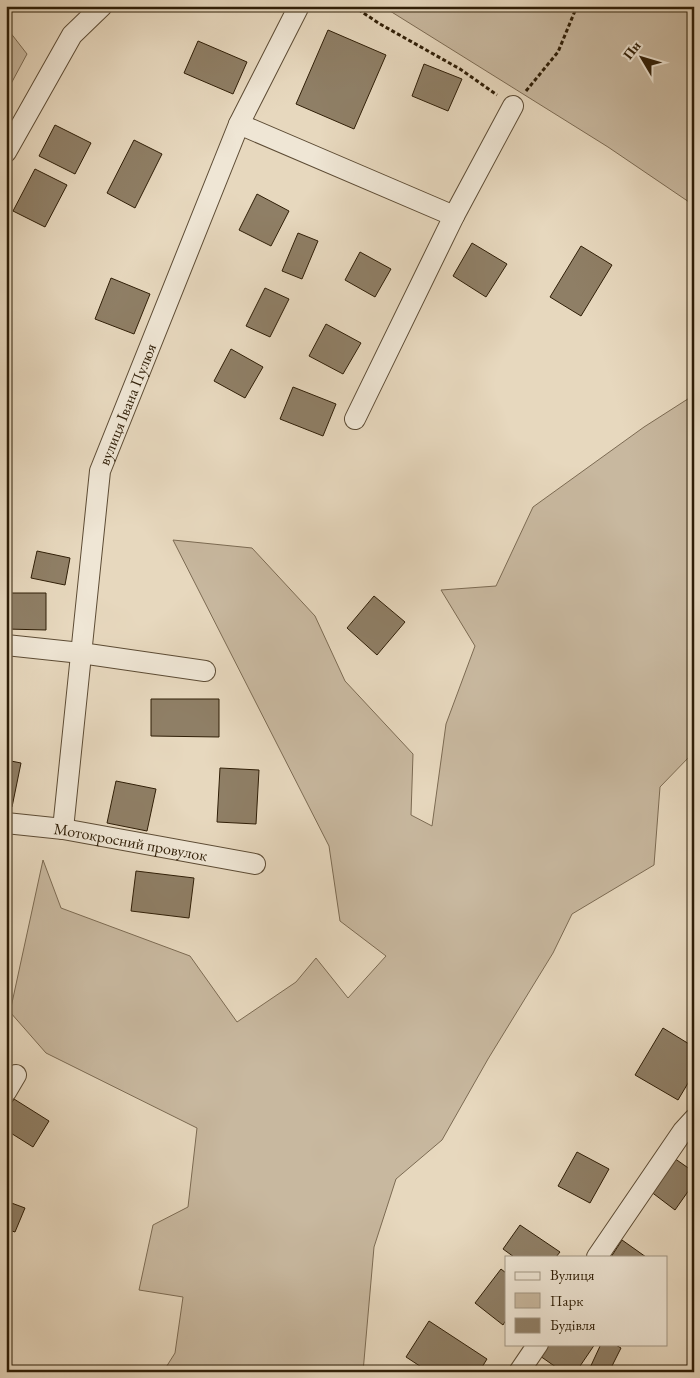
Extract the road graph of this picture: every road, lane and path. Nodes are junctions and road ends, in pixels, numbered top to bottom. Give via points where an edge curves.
1 (102, 6) edge
2 (298, 6) edge
3 (353, 6) edge
4 (577, 6) edge
5 (513, 106) junction
6 (239, 124) junction
7 (6, 152) edge
8 (454, 216) junction
9 (354, 419) dead end
10 (6, 645) edge
11 (81, 654) junction
12 (205, 671) dead end
13 (6, 822) edge
14 (63, 829) junction
15 (255, 864) dead end
16 (694, 1119) edge
17 (598, 1256) edge
18 (537, 1346) edge
19 (519, 1372) edge

1 - 7 street via 72,35
2 - 6 street, вулиця Івана Пулюя
3 - 5 path via 460,69
4 - 5 path via 558,52
5 - 8 street
6 - 8 street
6 - 11 street, вулиця Івана Пулюя via 100,471
8 - 9 street
10 - 11 street
11 - 12 street
11 - 14 street, вулиця Івана Пулюя
13 - 14 street, Мотокросний провулок
14 - 15 street, Мотокросний провулок
16 - 17 street
18 - 19 street

